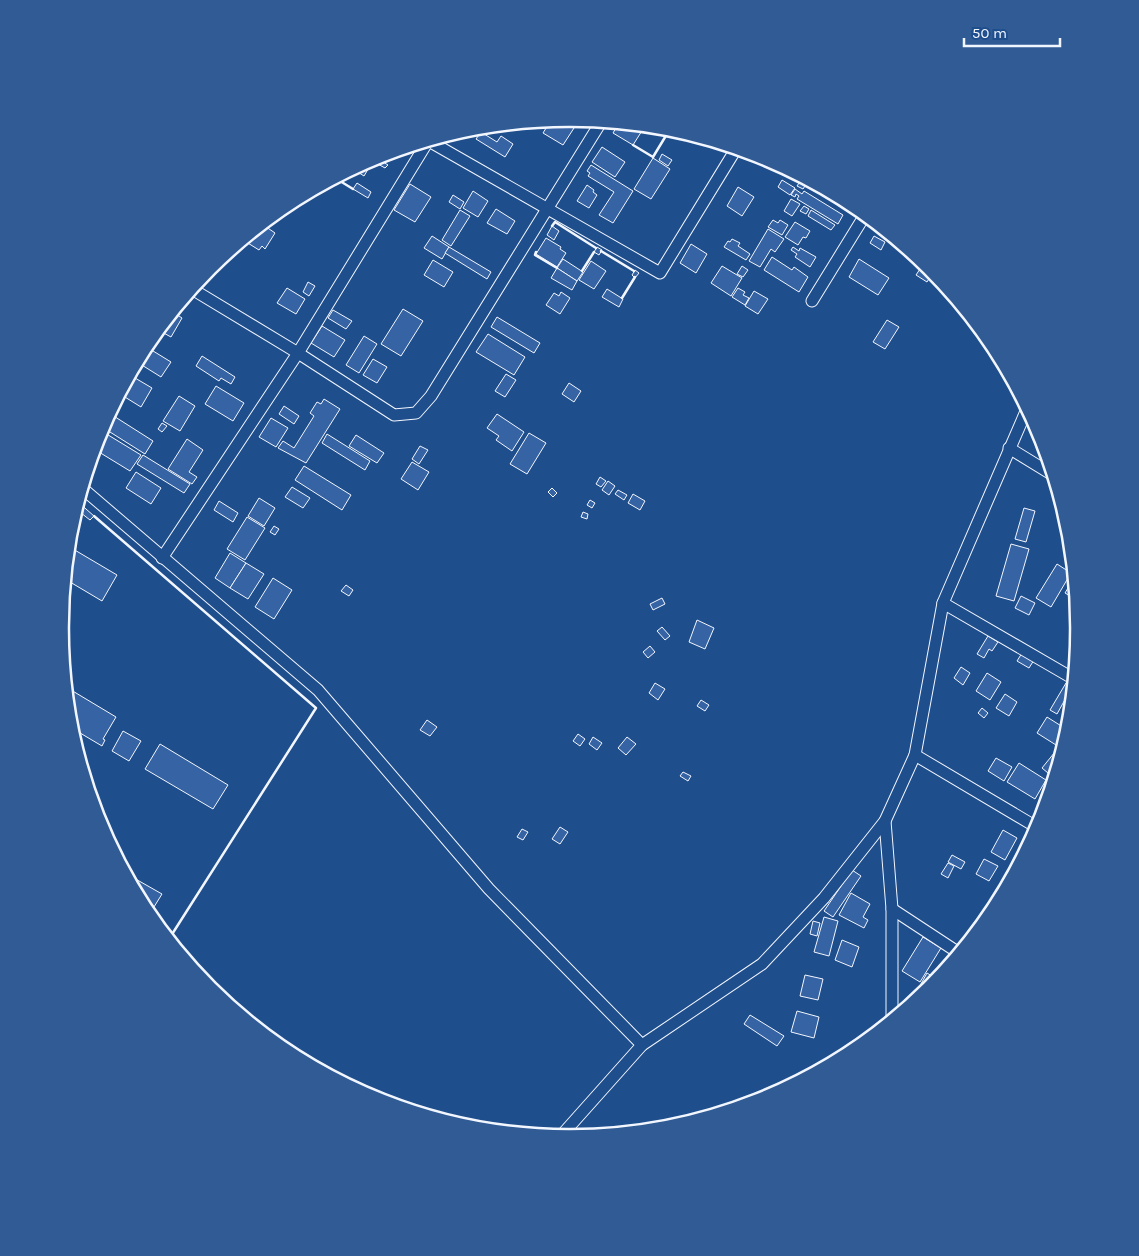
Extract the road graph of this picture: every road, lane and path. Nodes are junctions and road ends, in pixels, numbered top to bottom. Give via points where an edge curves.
1 (597, 128) edge
2 (436, 145) edge
3 (423, 150) edge
4 (732, 155) edge
5 (548, 208) junction
6 (861, 221) edge
7 (198, 293) edge
8 (812, 301) dead end
9 (298, 353) junction
10 (1023, 417) edge
11 (1009, 448) junction
12 (1045, 470) edge
13 (88, 493) edge
14 (162, 558) junction
15 (943, 603) junction
16 (1068, 676) edge
17 (915, 755) junction
18 (885, 821) junction
19 (1030, 824) edge
20 (892, 909) junction
21 (954, 949) edge
22 (892, 1010) edge
23 (642, 1045) junction
24 (566, 1129) edge

1 - 5 street
2 - 5 street
3 - 9 street
4 - 5 street via 660,273
5 - 9 street via 432,396 416,413 394,415
6 - 8 street
7 - 9 street
9 - 14 street
10 - 11 street
11 - 12 street
11 - 15 street
13 - 14 street
14 - 23 street via 318,690 490,889
15 - 16 street
15 - 17 street
17 - 18 street
17 - 19 street
18 - 20 street
18 - 23 street via 824,898 762,964
20 - 21 street
20 - 22 street
23 - 24 street

